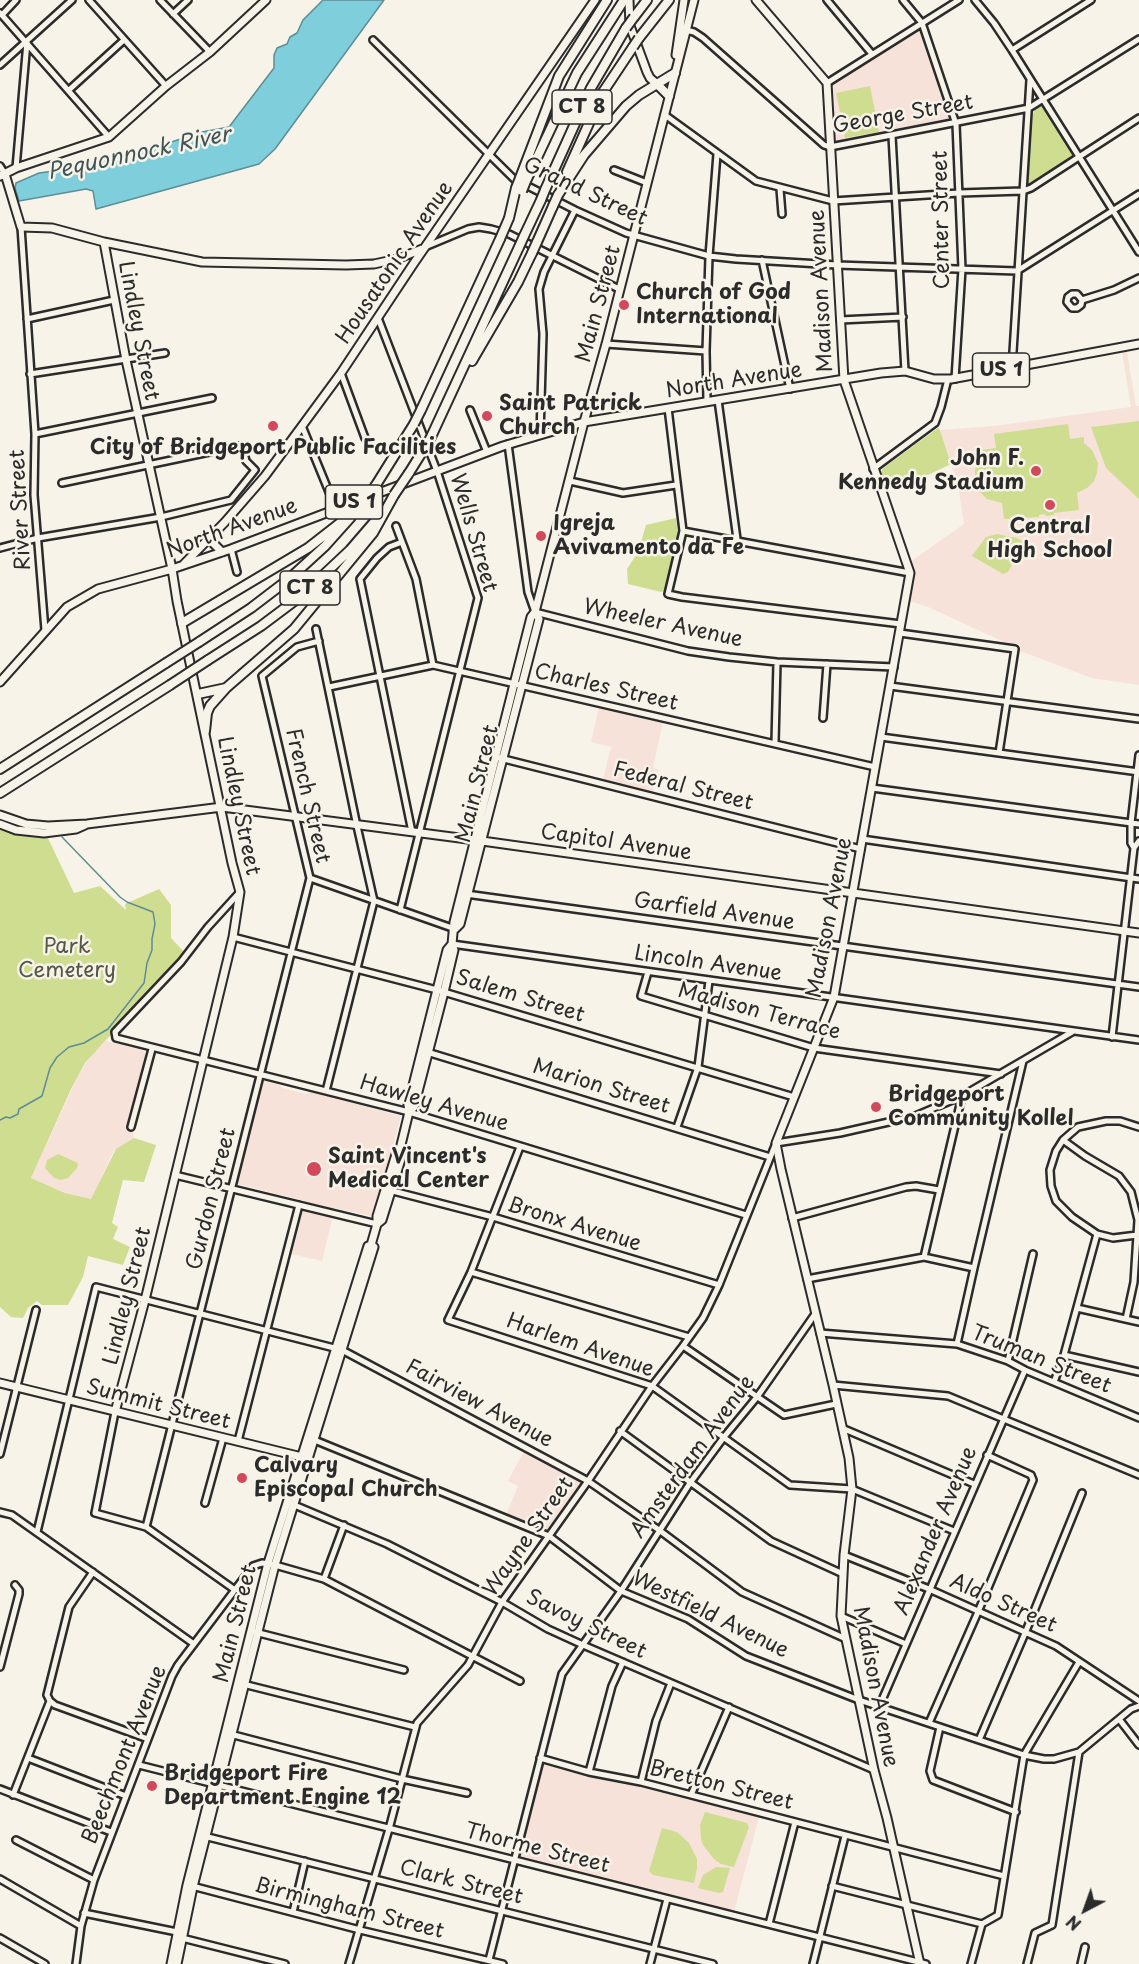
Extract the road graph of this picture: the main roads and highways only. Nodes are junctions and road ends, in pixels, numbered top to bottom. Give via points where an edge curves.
1 (266, 0) edge
2 (596, 0) edge
3 (607, 0) edge
4 (624, 0) edge
5 (629, 0) edge
6 (647, 0) edge
7 (669, 0) edge
8 (684, 0) edge
9 (694, 0) edge
10 (756, 0) edge
11 (675, 73) junction
12 (657, 84) junction
13 (669, 96) junction
14 (4, 177) edge
15 (523, 179) junction
16 (558, 195) junction
17 (104, 242) junction
18 (424, 247) junction
19 (1139, 345) edge
20 (844, 380) junction
21 (451, 395) junction
22 (584, 422) junction
23 (394, 495) junction
24 (358, 509) junction
25 (211, 536) junction
26 (222, 552) junction
27 (184, 564) junction
28 (172, 569) junction
29 (182, 623) junction
30 (0, 682) edge
31 (226, 688) junction
32 (198, 694) junction
33 (205, 731) junction
34 (0, 769) edge
35 (0, 793) edge
36 (222, 807) junction
37 (0, 815) edge
38 (0, 824) edge
39 (87, 824) junction
40 (478, 840) junction
41 (853, 893) junction
42 (1139, 933) edge
43 (0, 1383) edge
44 (115, 1412) junction
45 (305, 1458) junction
46 (180, 1935) junction
47 (922, 1963) edge
48 (171, 1964) edge
49 (177, 1964) edge

1 - 14 main road via 109,137 16,168
2 - 18 main road, Housatonic Avenue
3 - 15 highway via 559,76
4 - 15 highway, CT 8 via 577,73
5 - 12 main road via 630,26 648,75
6 - 21 highway, CT 8, bridge via 607,58 588,96
7 - 16 highway, bridge via 616,69
8 - 11 main road, Main Street
9 - 11 main road, Main Street
10 - 20 main road, Madison Avenue via 827,83
11 - 12 highway
11 - 13 main road, Main Street
12 - 13 highway
12 - 16 highway via 634,99 615,119 580,160
13 - 22 main road, Main Street
14 - 17 main road, River Street via 21,224
15 - 24 highway, CT 8, bridge via 510,218 421,410
16 - 21 highway, bridge via 518,282
17 - 18 main road via 202,262 335,265 374,264
17 - 28 main road, Lindley Street
18 - 25 main road, Housatonic Avenue via 302,426 265,476
19 - 20 main road, North Avenue / US 1 via 951,379 905,371
20 - 22 main road, North Avenue / US 1
20 - 41 main road, Madison Avenue via 910,573
21 - 23 highway, CT 8, bridge via 424,449
22 - 26 main road, North Avenue / US 1 via 508,444
22 - 40 main road, Main Street via 535,612 539,619 517,685
23 - 31 highway via 373,533 300,622
23 - 35 highway, CT 8, bridge via 362,537 314,585 268,621
24 - 29 highway via 308,548
24 - 34 highway, CT 8, bridge via 325,546 251,608
25 - 26 main road
25 - 27 main road, Housatonic Avenue
26 - 27 main road, North Avenue / US 1
27 - 28 main road, North Avenue / US 1
28 - 29 main road, Lindley Street
28 - 30 main road, North Avenue / US 1 via 98,590 67,607
29 - 32 main road, Lindley Street
31 - 32 highway
31 - 33 highway via 208,710
32 - 33 main road, Lindley Street
33 - 36 main road, Lindley Street
36 - 39 main road, Capitol Avenue
36 - 40 main road, Capitol Avenue
36 - 44 main road, Lindley Street via 240,892 233,938
37 - 39 main road, Capitol Avenue via 26,824
38 - 39 main road, Capitol Avenue via 16,830 44,832 76,830
40 - 41 main road, Capitol Avenue
40 - 45 main road, Main Street via 408,1105 402,1156 388,1190 382,1220 377,1224 371,1245 374,1247
41 - 42 main road, Capitol Avenue
41 - 47 main road, Madison Avenue via 834,998 776,1143 849,1458 852,1489 841,1616
43 - 44 main road, Summit Street
44 - 45 main road, Summit Street
45 - 46 main road, Main Street via 271,1564
46 - 48 main road, Main Street
46 - 49 main road, Main Street

